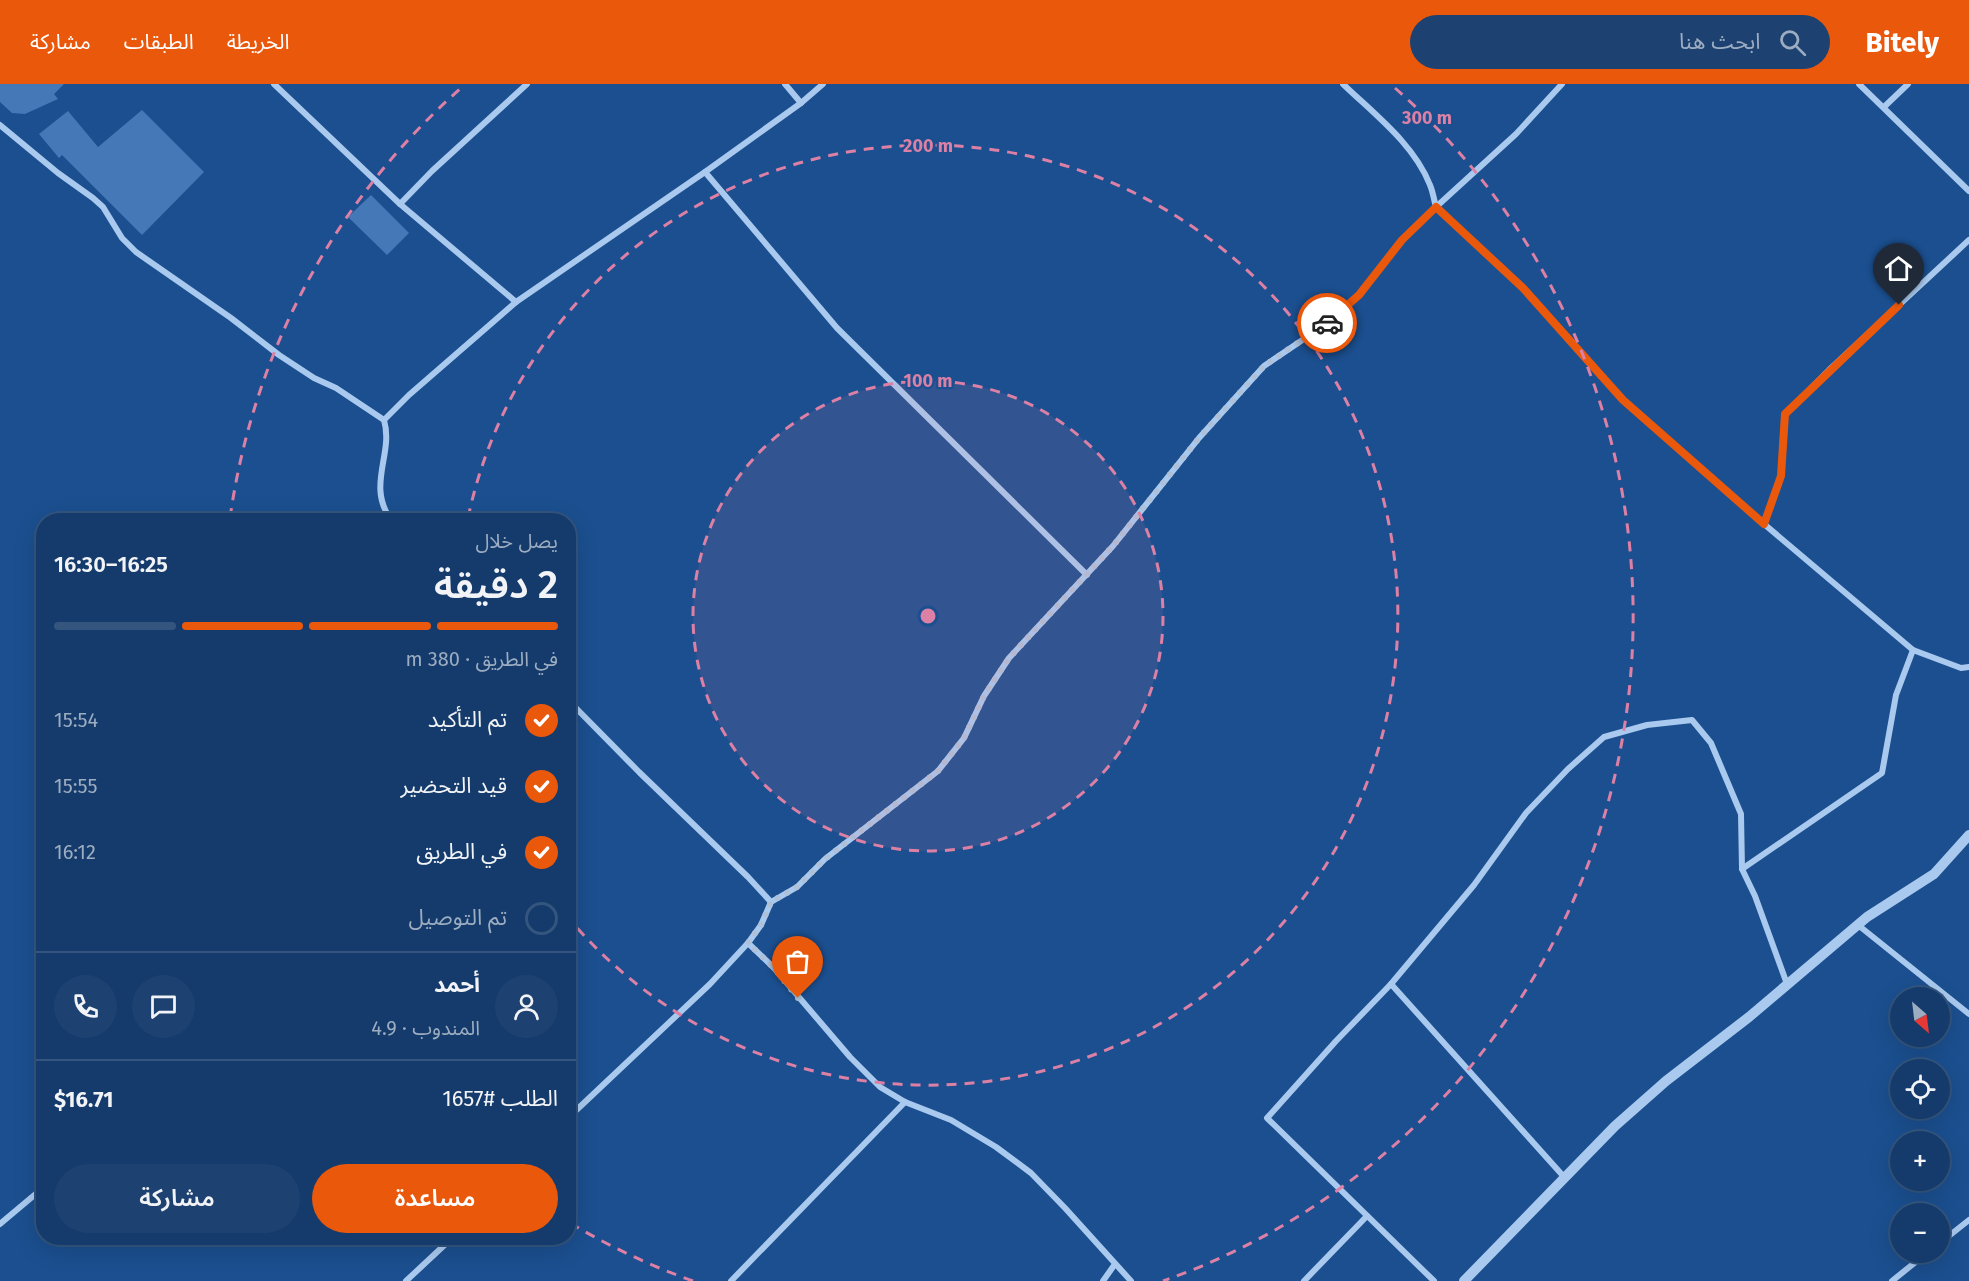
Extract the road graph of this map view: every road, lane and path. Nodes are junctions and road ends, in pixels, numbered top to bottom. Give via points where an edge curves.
1 (274, 84) edge
2 (527, 84) edge
3 (785, 84) edge
4 (823, 84) edge
5 (1343, 84) edge
6 (1562, 84) edge
7 (1859, 84) edge
8 (1908, 84) edge
9 (801, 103) junction
10 (1884, 107) junction
11 (0, 125) edge
12 (705, 172) junction
13 (1969, 191) edge
14 (400, 204) junction
15 (1436, 207) junction
16 (1969, 240) edge
17 (516, 302) junction
18 (384, 420) junction
19 (388, 513) edge
20 (1764, 524) junction
21 (1087, 575) junction
22 (1913, 650) junction
23 (1969, 667) edge
24 (576, 708) edge
25 (1969, 835) edge
26 (1742, 869) junction
27 (771, 902) junction
28 (1858, 925) junction
29 (748, 943) junction
30 (1391, 984) junction
31 (1787, 984) junction
32 (1969, 1014) edge
33 (905, 1102) junction
34 (576, 1110) edge
35 (1565, 1178) junction
36 (36, 1194) edge
37 (1367, 1216) junction
38 (1969, 1220) edge
39 (0, 1224) edge
40 (1950, 1235) edge
41 (445, 1245) edge
42 (1914, 1263) edge
43 (1115, 1264) junction
44 (406, 1281) edge
45 (730, 1281) edge
46 (1103, 1281) edge
47 (1131, 1281) edge
48 (1304, 1281) edge
49 (1434, 1281) edge
50 (1464, 1281) edge
51 (1892, 1281) edge

1 - 14 street
2 - 14 street
3 - 9 street
4 - 9 street
5 - 15 street via 1418,161
6 - 15 street via 1516,134
7 - 10 street
8 - 10 street
9 - 12 street
10 - 13 street
11 - 18 street via 103,207 122,238 136,252 279,355
12 - 17 street
12 - 21 street via 837,328
14 - 17 street
15 - 20 street via 1523,288 1623,400
15 - 21 street via 1335,318 1264,366 1199,438
16 - 20 street via 1785,414 1781,476
17 - 18 street
18 - 19 street via 387,430 380,484
20 - 22 street
21 - 27 street via 1009,658 984,696 964,738 938,771 825,859 797,887
22 - 23 street via 1961,668
22 - 26 street via 1896,695 1882,773
24 - 27 street
25 - 28 street via 1934,874
26 - 30 street via 1742,814 1711,743 1692,720 1647,725 1604,737 1526,813 1474,885
26 - 31 street
27 - 29 street
28 - 31 street
28 - 32 street
29 - 33 street via 850,1057 880,1087
29 - 34 street
30 - 35 street
30 - 37 street via 1267,1118
31 - 35 street via 1666,1081
33 - 43 street via 951,1120 1031,1173
33 - 45 street
35 - 50 street
36 - 39 street
37 - 48 street
37 - 49 street
38 - 40 street
41 - 44 street
42 - 51 street
43 - 46 street
43 - 47 street

